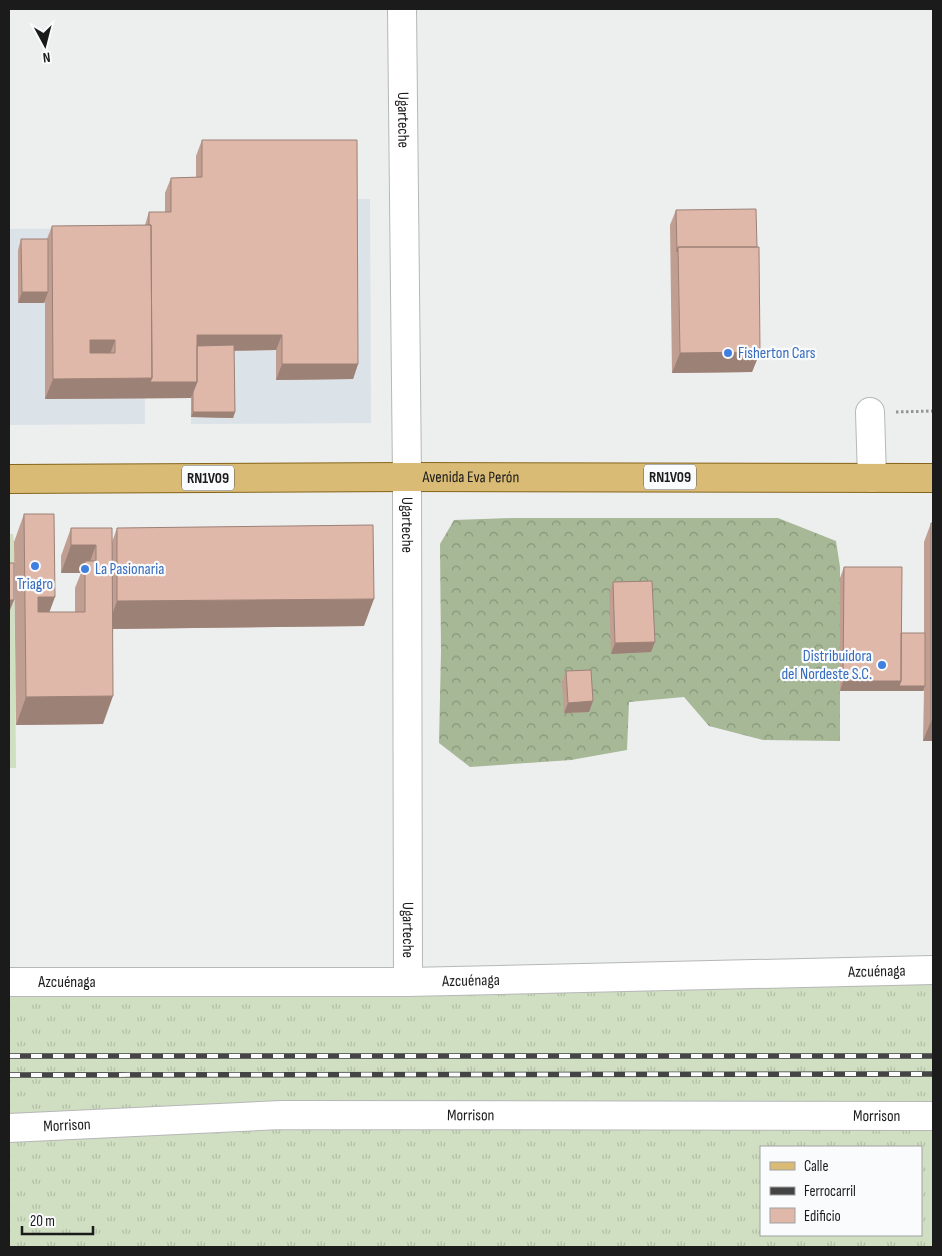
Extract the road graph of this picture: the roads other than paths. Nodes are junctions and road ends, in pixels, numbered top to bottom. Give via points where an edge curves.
1 (402, 9) edge
2 (870, 412) road end
3 (407, 477) junction
4 (872, 478) junction
5 (933, 478) edge
6 (9, 479) edge
7 (933, 970) edge
8 (9, 982) edge
9 (408, 982) junction
10 (933, 1116) edge
11 (9, 1128) edge

1 - 3 street, Ugarteche
2 - 4 street
3 - 4 main road, Avenida Eva Perón / RN1V09
3 - 6 main road, Avenida Eva Perón / RN1V09
3 - 9 street, Ugarteche
4 - 5 main road, Avenida Eva Perón / RN1V09
7 - 9 street, Azcuénaga
8 - 9 street, Azcuénaga
10 - 11 street, Morrison via 282,1115

